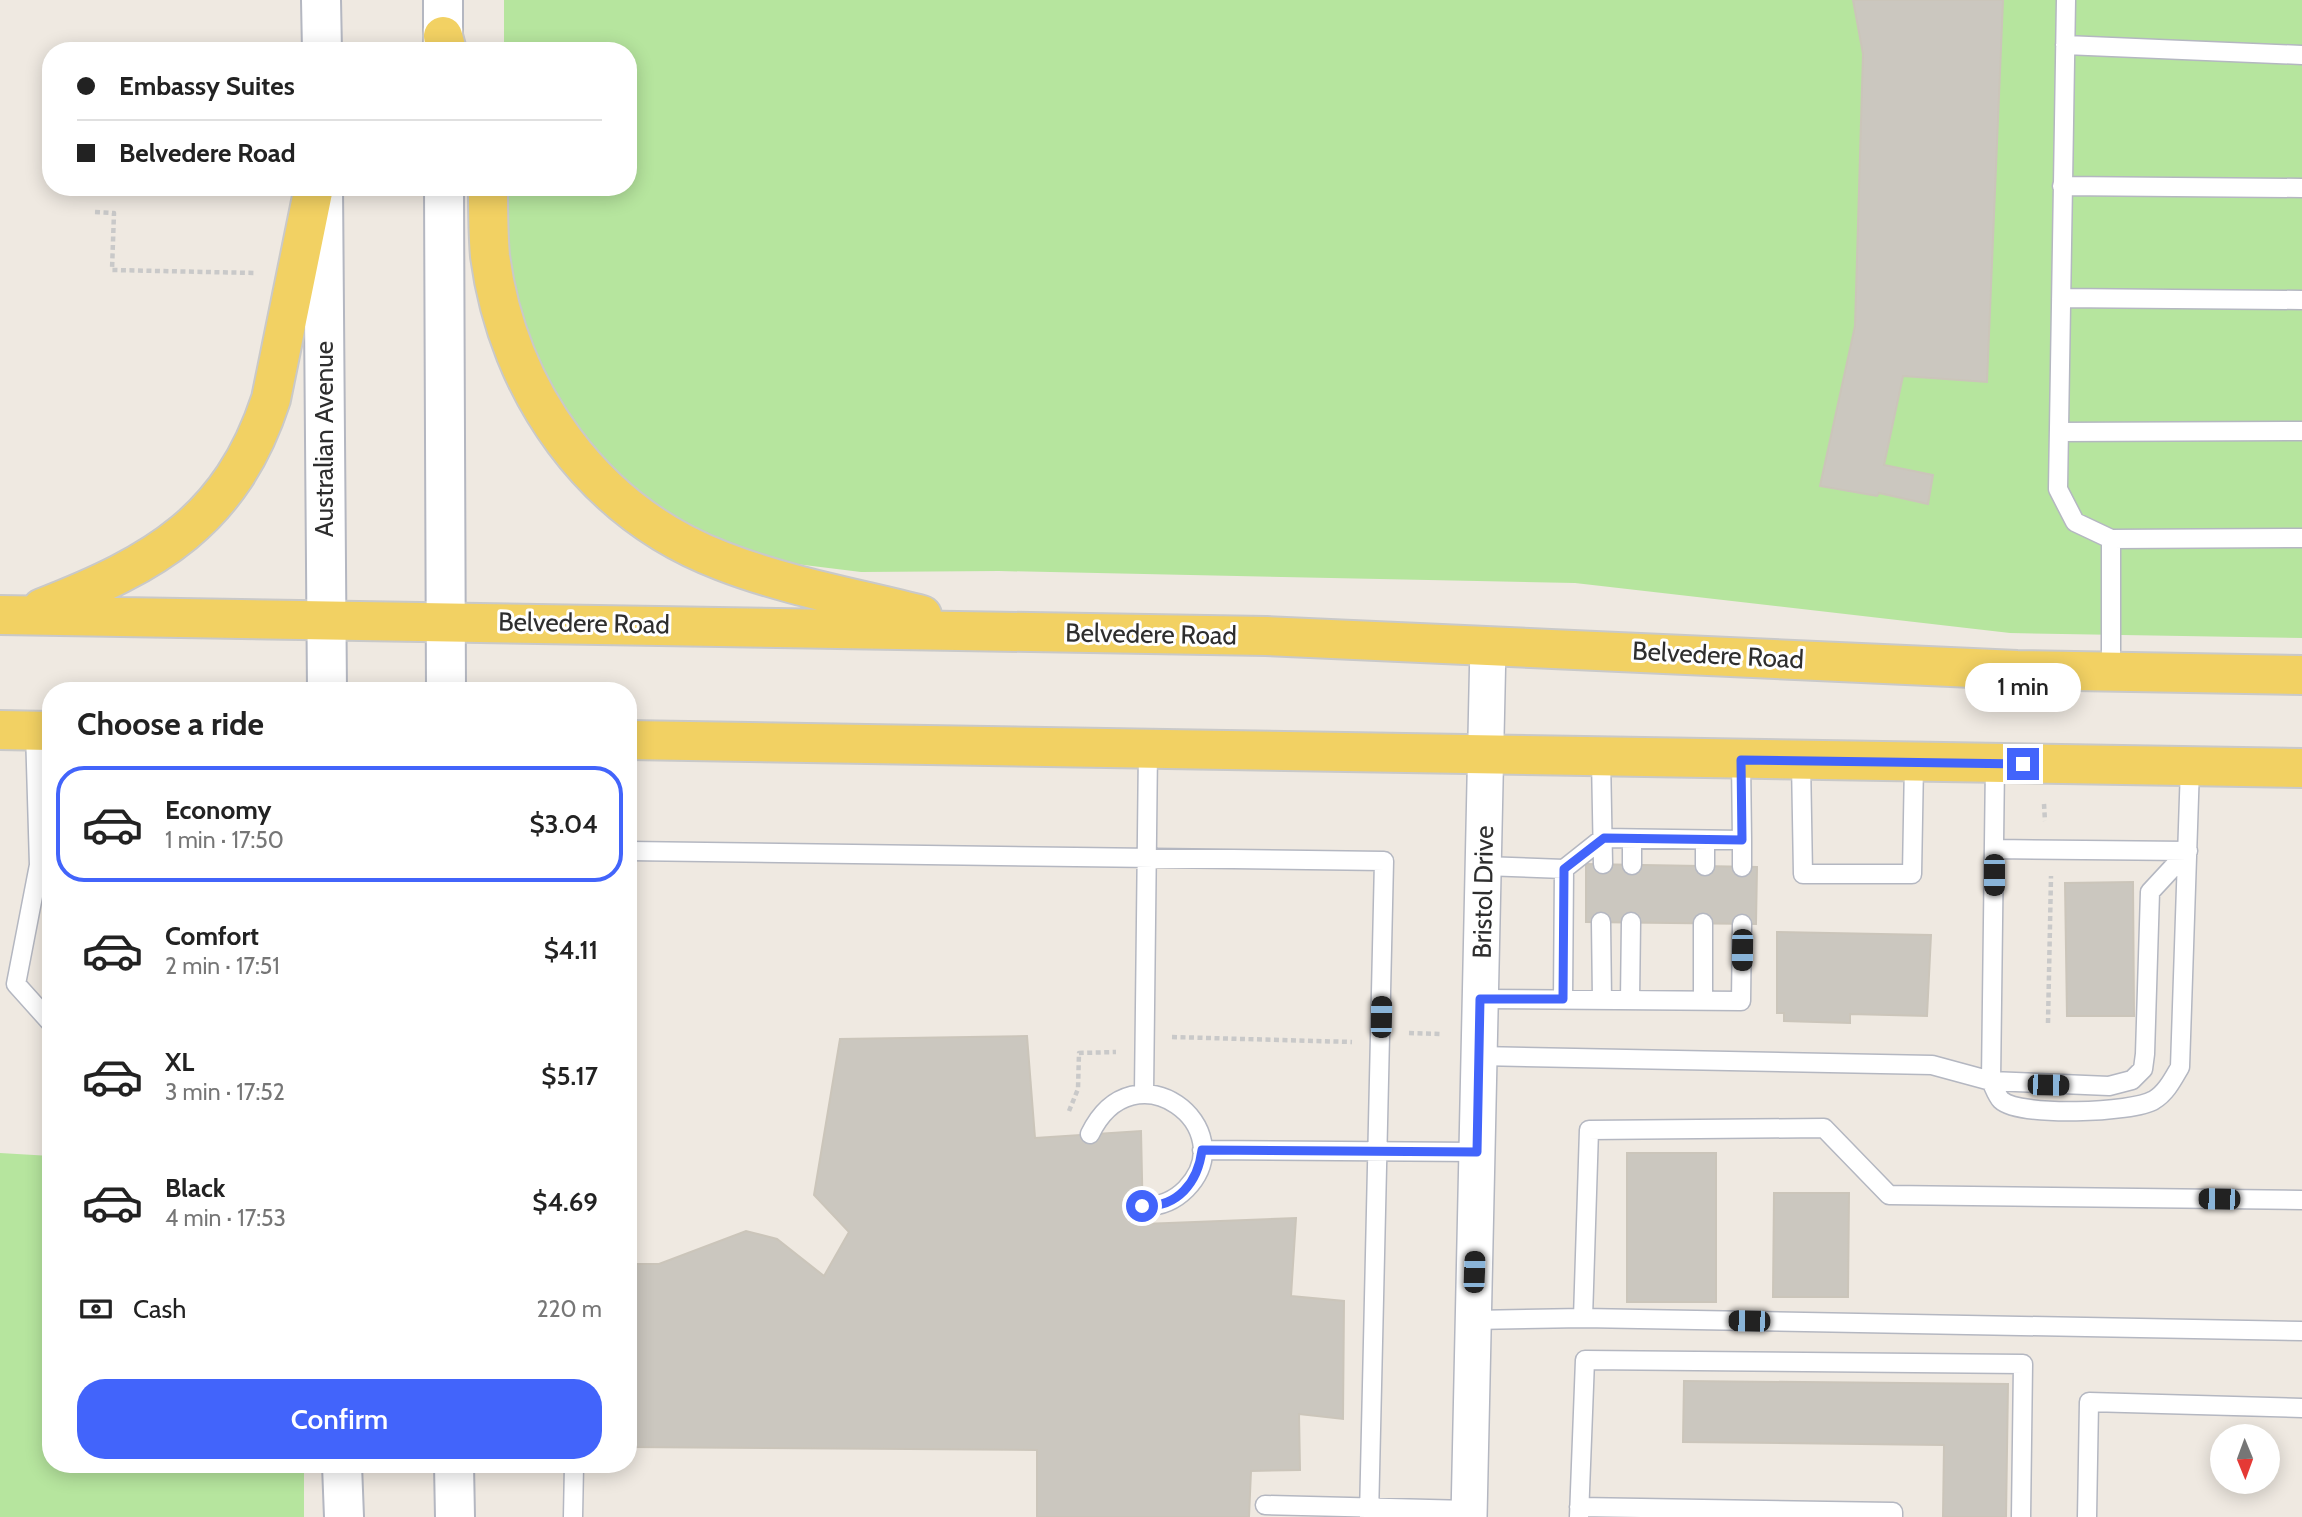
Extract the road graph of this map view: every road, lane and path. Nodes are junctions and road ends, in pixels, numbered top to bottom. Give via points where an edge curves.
1 (321, 0) edge
2 (2066, 0) edge
3 (322, 42) edge
4 (2066, 44) junction
5 (2302, 55) edge
6 (2062, 186) junction
7 (2302, 188) edge
8 (312, 196) edge
9 (323, 196) edge
10 (444, 196) edge
11 (488, 196) edge
12 (95, 212) dead end
13 (255, 274) dead end
14 (2061, 298) junction
15 (2302, 300) edge
16 (2302, 431) edge
17 (2059, 432) junction
18 (2302, 538) edge
19 (2111, 539) junction
20 (13, 615) edge
21 (326, 620) junction
22 (445, 621) junction
23 (985, 631) junction
24 (1488, 645) junction
25 (2111, 672) junction
26 (2302, 676) edge
27 (327, 682) edge
28 (446, 682) edge
29 (29, 731) edge
30 (637, 740) edge
31 (1148, 749) junction
32 (1485, 756) junction
33 (1601, 758) junction
34 (1741, 760) junction
35 (1801, 761) junction
36 (1913, 763) junction
37 (1995, 764) junction
38 (2190, 767) junction
39 (2302, 768) edge
40 (1604, 838) junction
41 (1632, 839) junction
42 (1705, 840) junction
43 (1742, 840) junction
44 (42, 841) edge
45 (1994, 849) junction
46 (637, 851) edge
47 (2188, 851) junction
48 (1147, 858) junction
49 (1603, 864) dead end
50 (1632, 865) dead end
51 (2051, 865) dead end
52 (1483, 866) junction
53 (1705, 866) dead end
54 (1742, 867) dead end
55 (1564, 869) junction
56 (42, 878) edge
57 (1601, 922) dead end
58 (1631, 922) dead end
59 (1703, 923) dead end
60 (1742, 924) dead end
61 (1480, 999) junction
62 (1563, 999) junction
63 (1602, 1000) junction
64 (1630, 1000) junction
65 (1703, 1001) junction
66 (42, 1013) edge
67 (2048, 1023) dead end
68 (1440, 1034) dead end
69 (1380, 1037) junction
70 (1145, 1044) junction
71 (1479, 1056) junction
72 (1991, 1081) junction
73 (1144, 1093) junction
74 (1067, 1119) dead end
75 (1090, 1134) dead end
76 (1202, 1150) junction
77 (1377, 1152) junction
78 (1477, 1152) junction
79 (2302, 1200) edge
80 (1142, 1206) dead end
81 (1583, 1318) junction
82 (1473, 1320) junction
83 (2302, 1331) edge
84 (2302, 1408) edge
85 (342, 1473) edge
86 (454, 1473) edge
87 (574, 1473) edge
88 (1265, 1505) dead end
89 (1369, 1511) edge
90 (1579, 1512) edge
91 (1469, 1513) edge
92 (344, 1517) edge
93 (454, 1517) edge
94 (573, 1517) edge
95 (1893, 1517) edge
96 (2021, 1517) edge
97 (2087, 1517) edge

1 - 3 main road
2 - 4 lane
4 - 5 lane
4 - 6 lane
6 - 7 lane
6 - 14 lane
8 - 20 main road via 271,398 238,471 208,511 169,547 112,579
9 - 21 main road, Australian Avenue
10 - 22 main road
11 - 23 main road via 492,268 518,360 556,430 600,484 657,529 721,561
12 - 13 path via 114,213 112,270
14 - 15 lane
14 - 17 lane
16 - 17 lane
17 - 19 lane via 2058,489 2075,522
18 - 19 lane
19 - 25 lane
20 - 21 main road, Belvedere Road
21 - 22 main road, Belvedere Road
21 - 27 main road, Australian Avenue
22 - 23 main road, Belvedere Road
22 - 28 main road
23 - 24 main road, Belvedere Road
24 - 25 main road, Belvedere Road
24 - 32 street, Bristol Drive
25 - 26 main road, Belvedere Road
29 - 44 lane
30 - 31 main road
31 - 32 main road
31 - 48 lane
32 - 33 main road
32 - 52 street, Bristol Drive
33 - 34 main road
33 - 40 lane
34 - 35 main road
34 - 43 lane
35 - 36 main road
35 - 36 lane via 1803,874 1912,874
36 - 37 main road
37 - 38 main road
37 - 45 lane
38 - 39 main road
38 - 47 lane
40 - 41 lane
40 - 49 lane
40 - 55 lane
41 - 42 lane
41 - 50 lane
42 - 43 lane
42 - 53 lane
43 - 54 lane
45 - 47 lane
45 - 72 lane
46 - 48 lane
47 - 72 lane via 2150,892 2143,1069 2132,1080 2109,1086
47 - 72 lane via 2183,1046 2180,1067 2170,1085 2155,1100 2136,1108 2019,1109 2002,1101
48 - 69 lane via 1384,861
48 - 70 lane
51 - 67 path
52 - 55 lane
52 - 61 street, Bristol Drive
55 - 62 lane
56 - 66 lane via 16,984
57 - 63 lane
58 - 64 lane
59 - 65 lane
60 - 65 lane via 1741,1001
61 - 62 lane
61 - 71 street, Bristol Drive
62 - 63 lane
63 - 64 lane
64 - 65 lane
68 - 69 path
69 - 70 path via 1359,1042 1173,1037
69 - 77 lane
70 - 73 lane
70 - 74 path via 1112,1053 1079,1053 1078,1089
71 - 72 lane via 1932,1065
71 - 78 street, Bristol Drive
73 - 75 lane via 1111,1104
73 - 76 lane via 1178,1104 1195,1124
76 - 77 lane
76 - 80 lane via 1192,1183 1179,1196 1163,1204
77 - 78 lane
77 - 89 lane
78 - 82 street, Bristol Drive
79 - 81 lane via 1889,1195 1824,1128 1589,1130
81 - 82 lane
81 - 83 lane
82 - 91 street, Bristol Drive
84 - 97 lane via 2089,1402
85 - 92 main road
86 - 93 main road
87 - 94 lane
88 - 89 lane
89 - 91 lane
90 - 95 lane via 1893,1512
90 - 96 lane via 1585,1360 2023,1364

